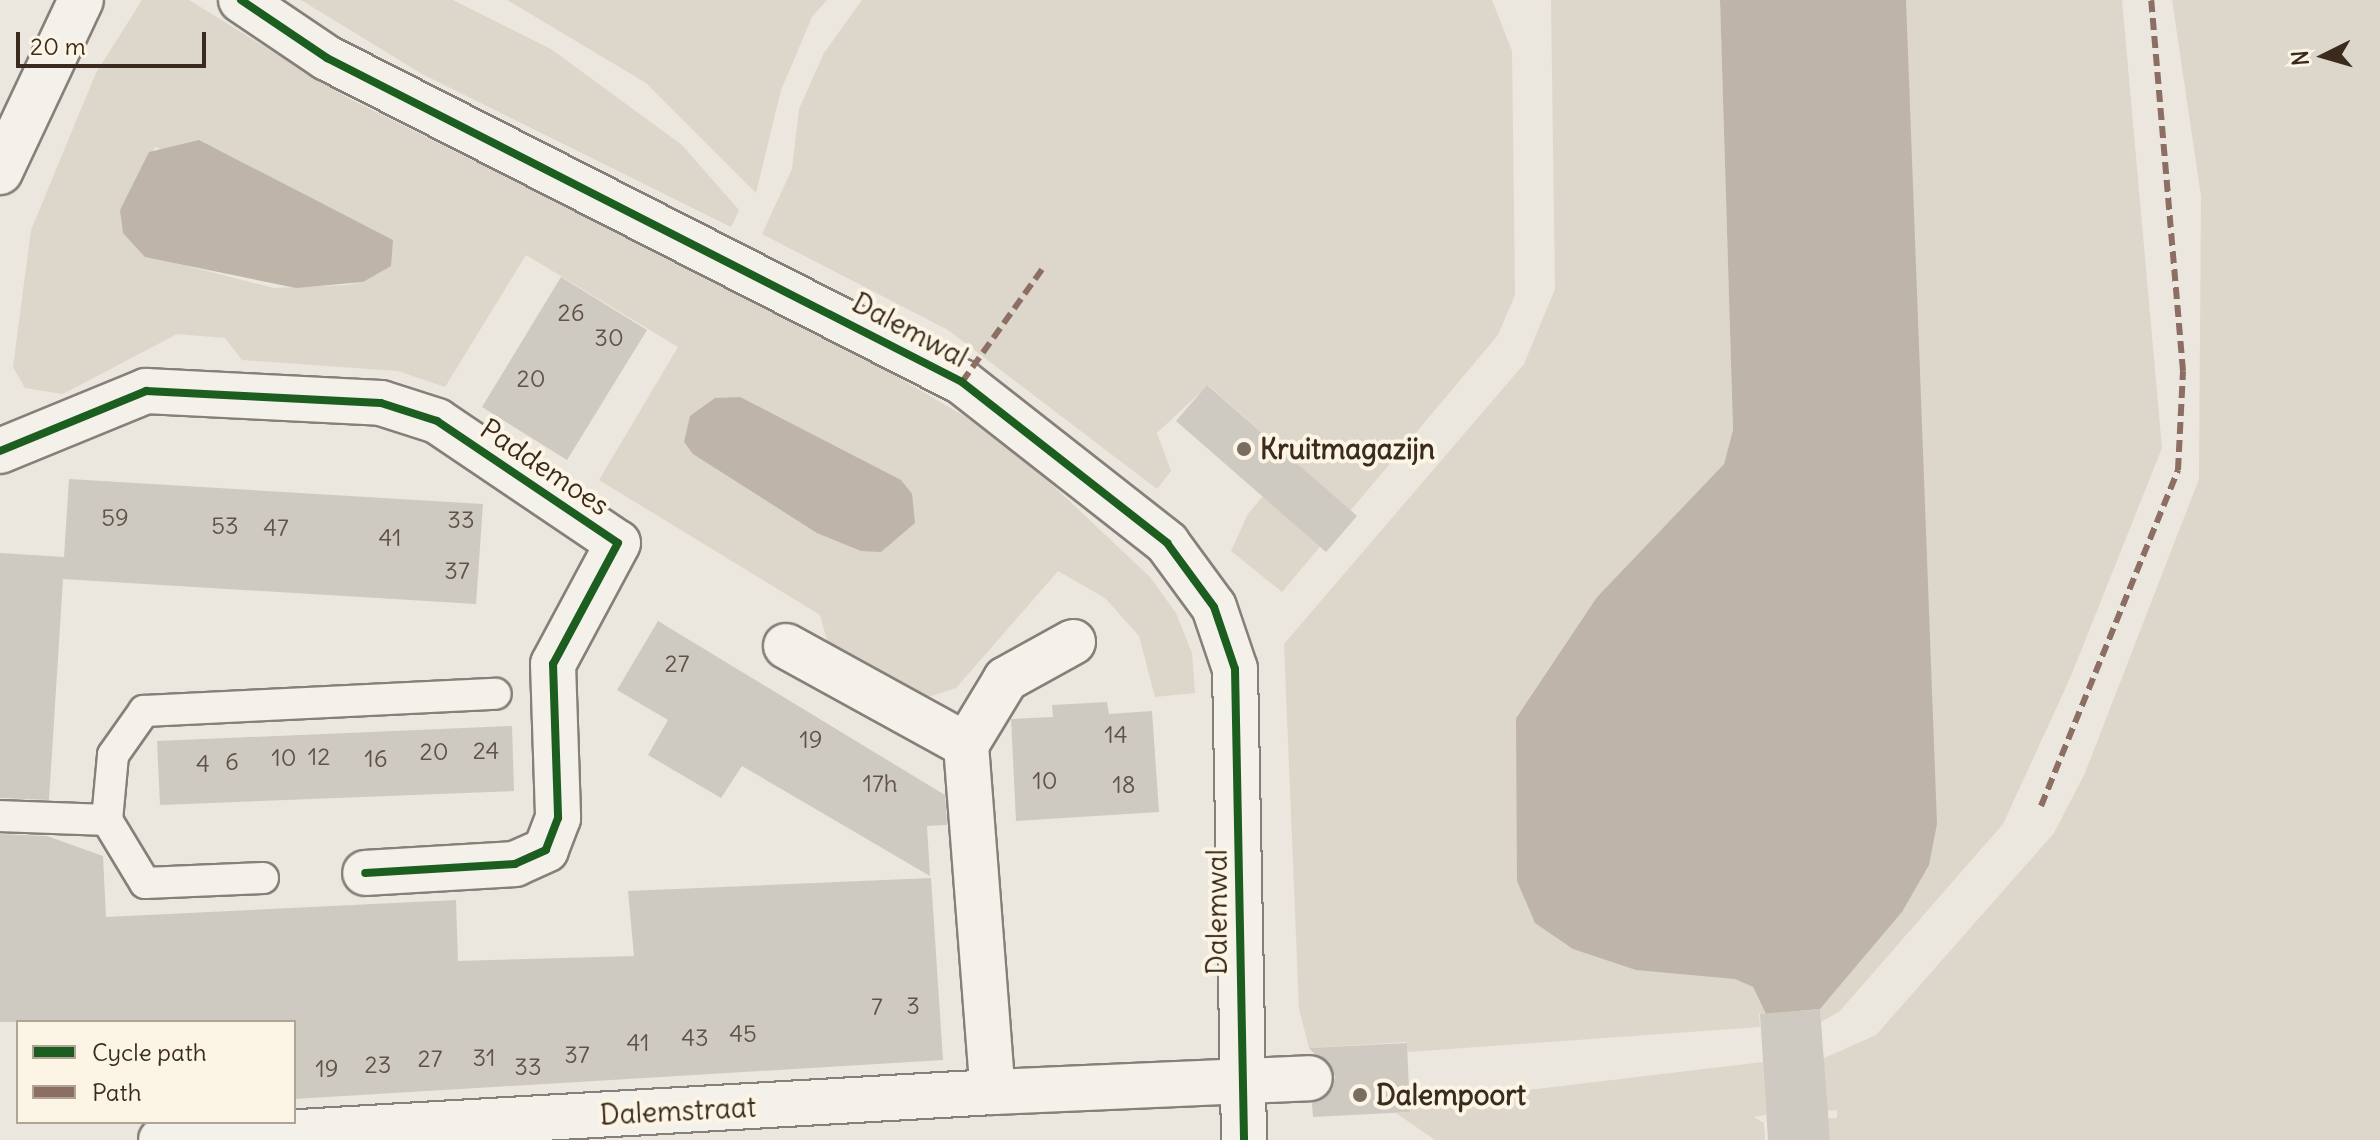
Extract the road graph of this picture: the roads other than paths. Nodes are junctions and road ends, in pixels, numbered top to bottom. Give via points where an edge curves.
1 (81, 0) edge
2 (241, 0) edge
3 (0, 172) edge
4 (0, 451) edge
5 (1073, 642) dead end
6 (786, 646) dead end
7 (496, 694) dead end
8 (966, 745) junction
9 (0, 816) edge
10 (107, 820) junction
11 (365, 873) dead end
12 (263, 878) dead end
13 (1310, 1078) dead end
14 (1240, 1082) junction
15 (993, 1092) junction
16 (812, 1122) edge
17 (161, 1140) edge
18 (1244, 1140) edge

1 - 3 street
2 - 14 street, Dalemwal via 327,58 962,382 1167,543 1214,607 1235,669
4 - 11 street, Paddemoes via 146,391 381,403 437,421 618,543 553,664 558,818 546,850 515,864
5 - 8 street via 1006,679
6 - 8 street
7 - 10 lane via 161,706 144,711 119,739
8 - 15 street
9 - 10 lane
10 - 12 lane via 145,883
13 - 14 street, Dalemstraat
14 - 15 street, Dalemstraat
14 - 18 street, Dalemwal
15 - 16 street, Dalemstraat
16 - 17 street, Dalemstraat

